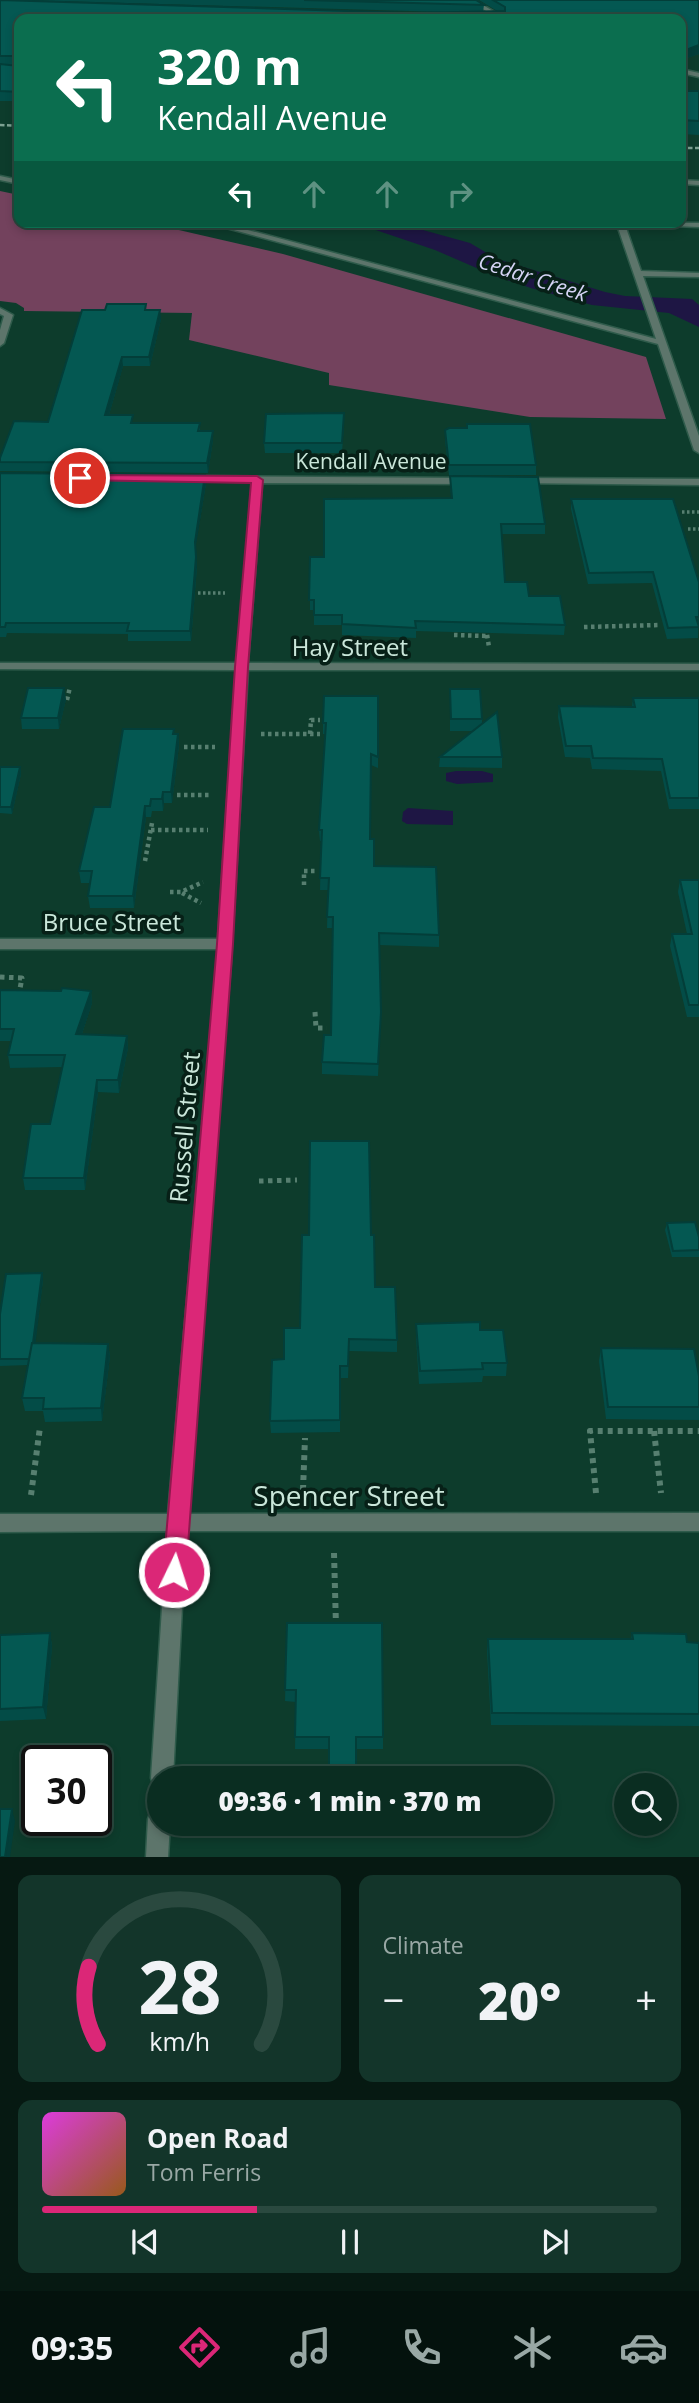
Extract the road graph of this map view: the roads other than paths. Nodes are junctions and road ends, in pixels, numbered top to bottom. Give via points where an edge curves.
1 (470, 0) edge
2 (494, 14) edge
3 (231, 228) edge
4 (622, 228) edge
5 (638, 273) junction
6 (699, 275) edge
7 (0, 311) edge
8 (659, 342) junction
9 (0, 343) edge
10 (699, 450) edge
11 (172, 479) edge
12 (257, 480) junction
13 (474, 481) edge
14 (507, 481) edge
15 (699, 482) edge
16 (0, 666) edge
17 (242, 667) junction
18 (699, 667) edge
19 (0, 944) edge
20 (225, 944) junction
21 (699, 1522) edge
22 (0, 1523) edge
23 (177, 1523) junction
24 (163, 1766) edge
25 (158, 1836) edge
26 (157, 1857) edge

1 - 2 street
3 - 8 street
4 - 5 street
5 - 6 street
5 - 8 street
7 - 9 street via 9,315
8 - 10 street
11 - 12 street, Kendall Avenue
12 - 13 street, Kendall Avenue
12 - 17 street, Russell Street
14 - 15 street
16 - 17 street, Hay Street
17 - 18 street, Hay Street
17 - 20 street, Russell Street
19 - 20 street, Bruce Street
20 - 23 street, Russell Street
21 - 23 street, Spencer Street
22 - 23 street, Spencer Street
23 - 24 street, Russell Street
25 - 26 street

